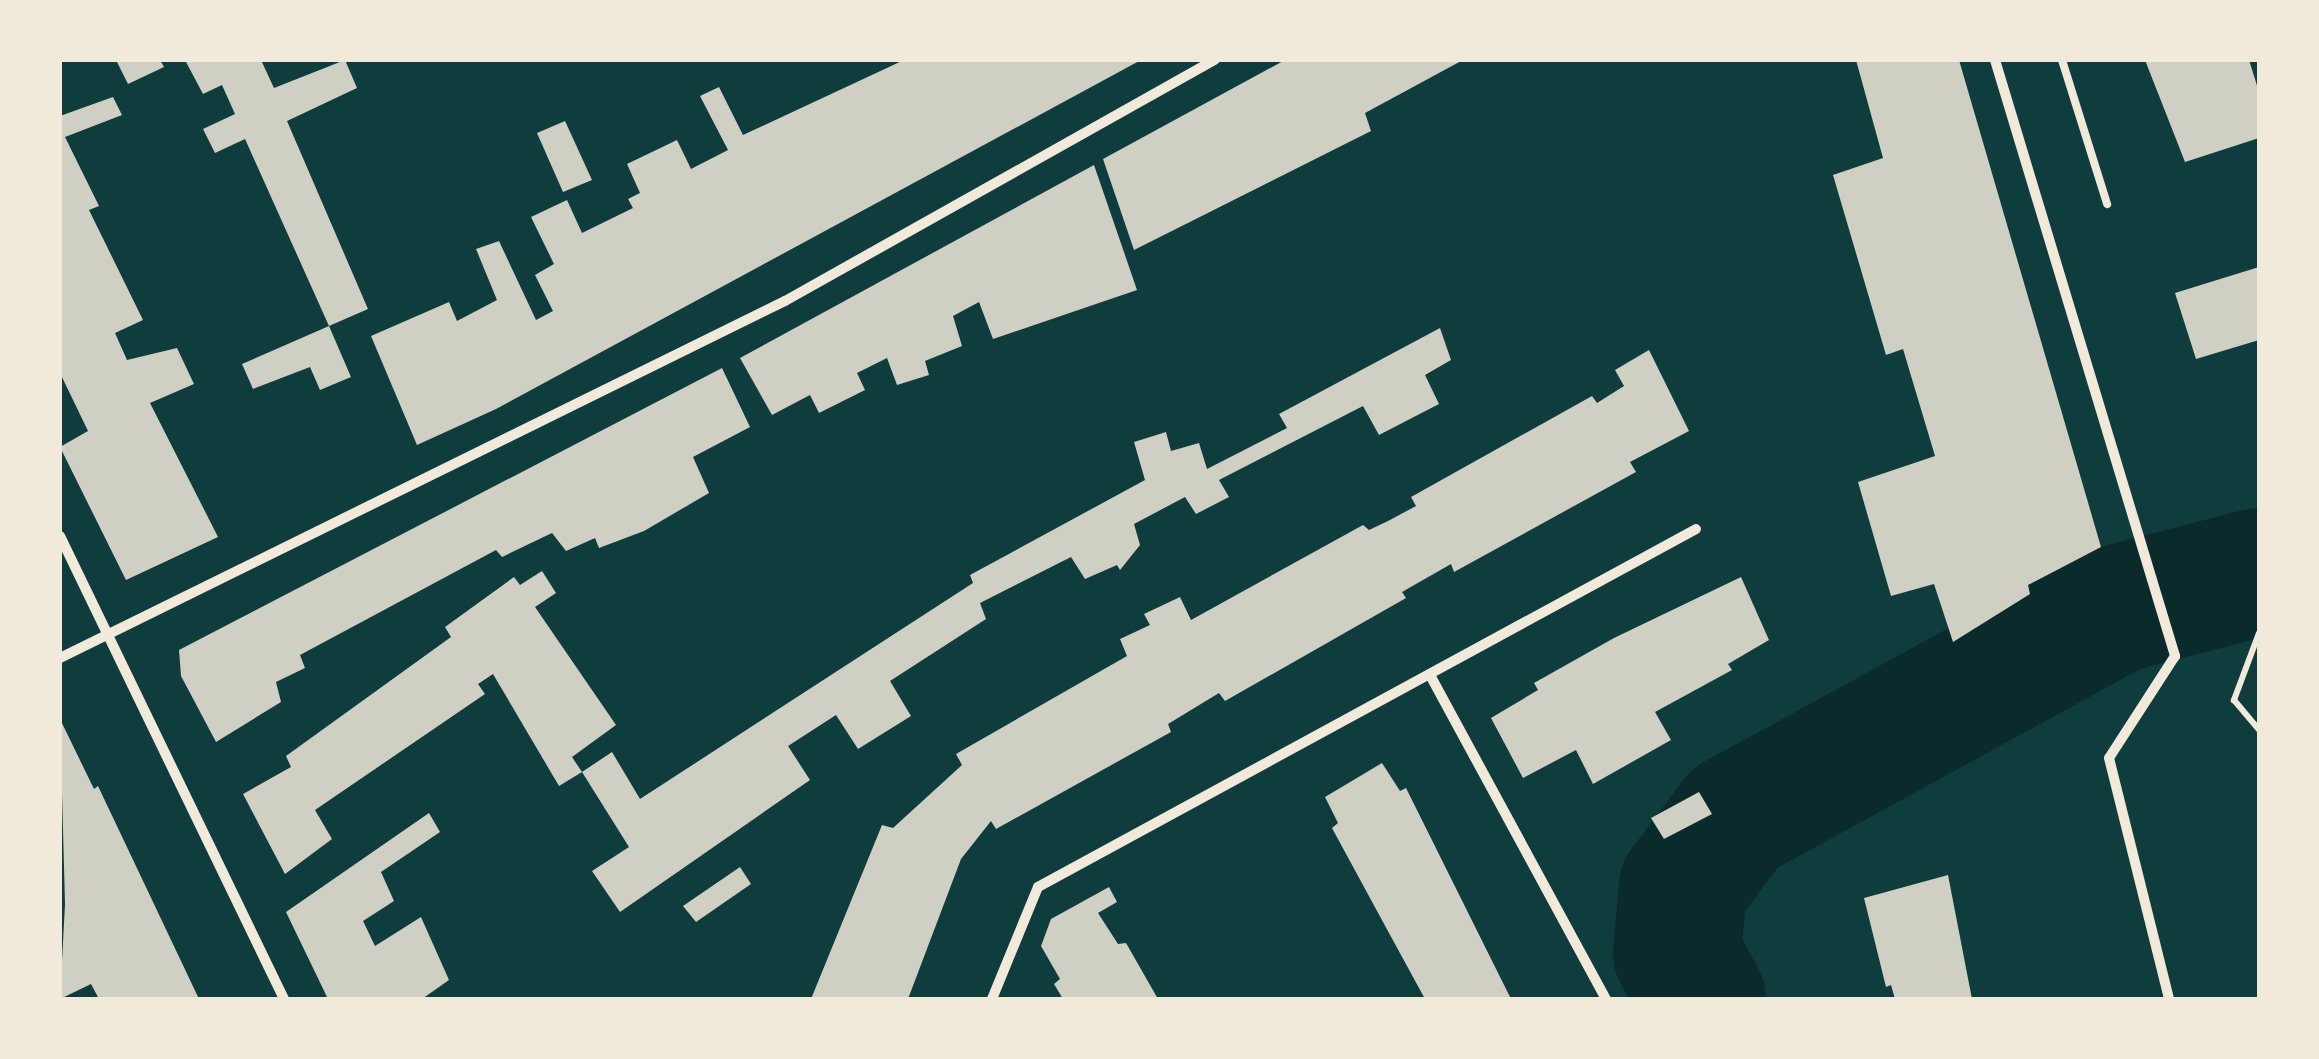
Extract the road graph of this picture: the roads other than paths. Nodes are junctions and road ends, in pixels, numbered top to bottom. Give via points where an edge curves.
1 (1216, 60) edge
2 (1995, 60) edge
3 (2062, 60) edge
4 (2107, 204) dead end
5 (1696, 529) dead end
6 (60, 536) edge
7 (108, 636) junction
8 (60, 658) edge
9 (1430, 675) junction
10 (284, 999) edge
11 (992, 999) edge
12 (1606, 999) edge
13 (2169, 999) edge

1 - 7 street via 785,301
2 - 13 street via 2175,656 2109,758
3 - 4 lane
5 - 9 street
6 - 7 street
7 - 8 street
7 - 10 street
9 - 11 street via 1038,888
9 - 12 street

